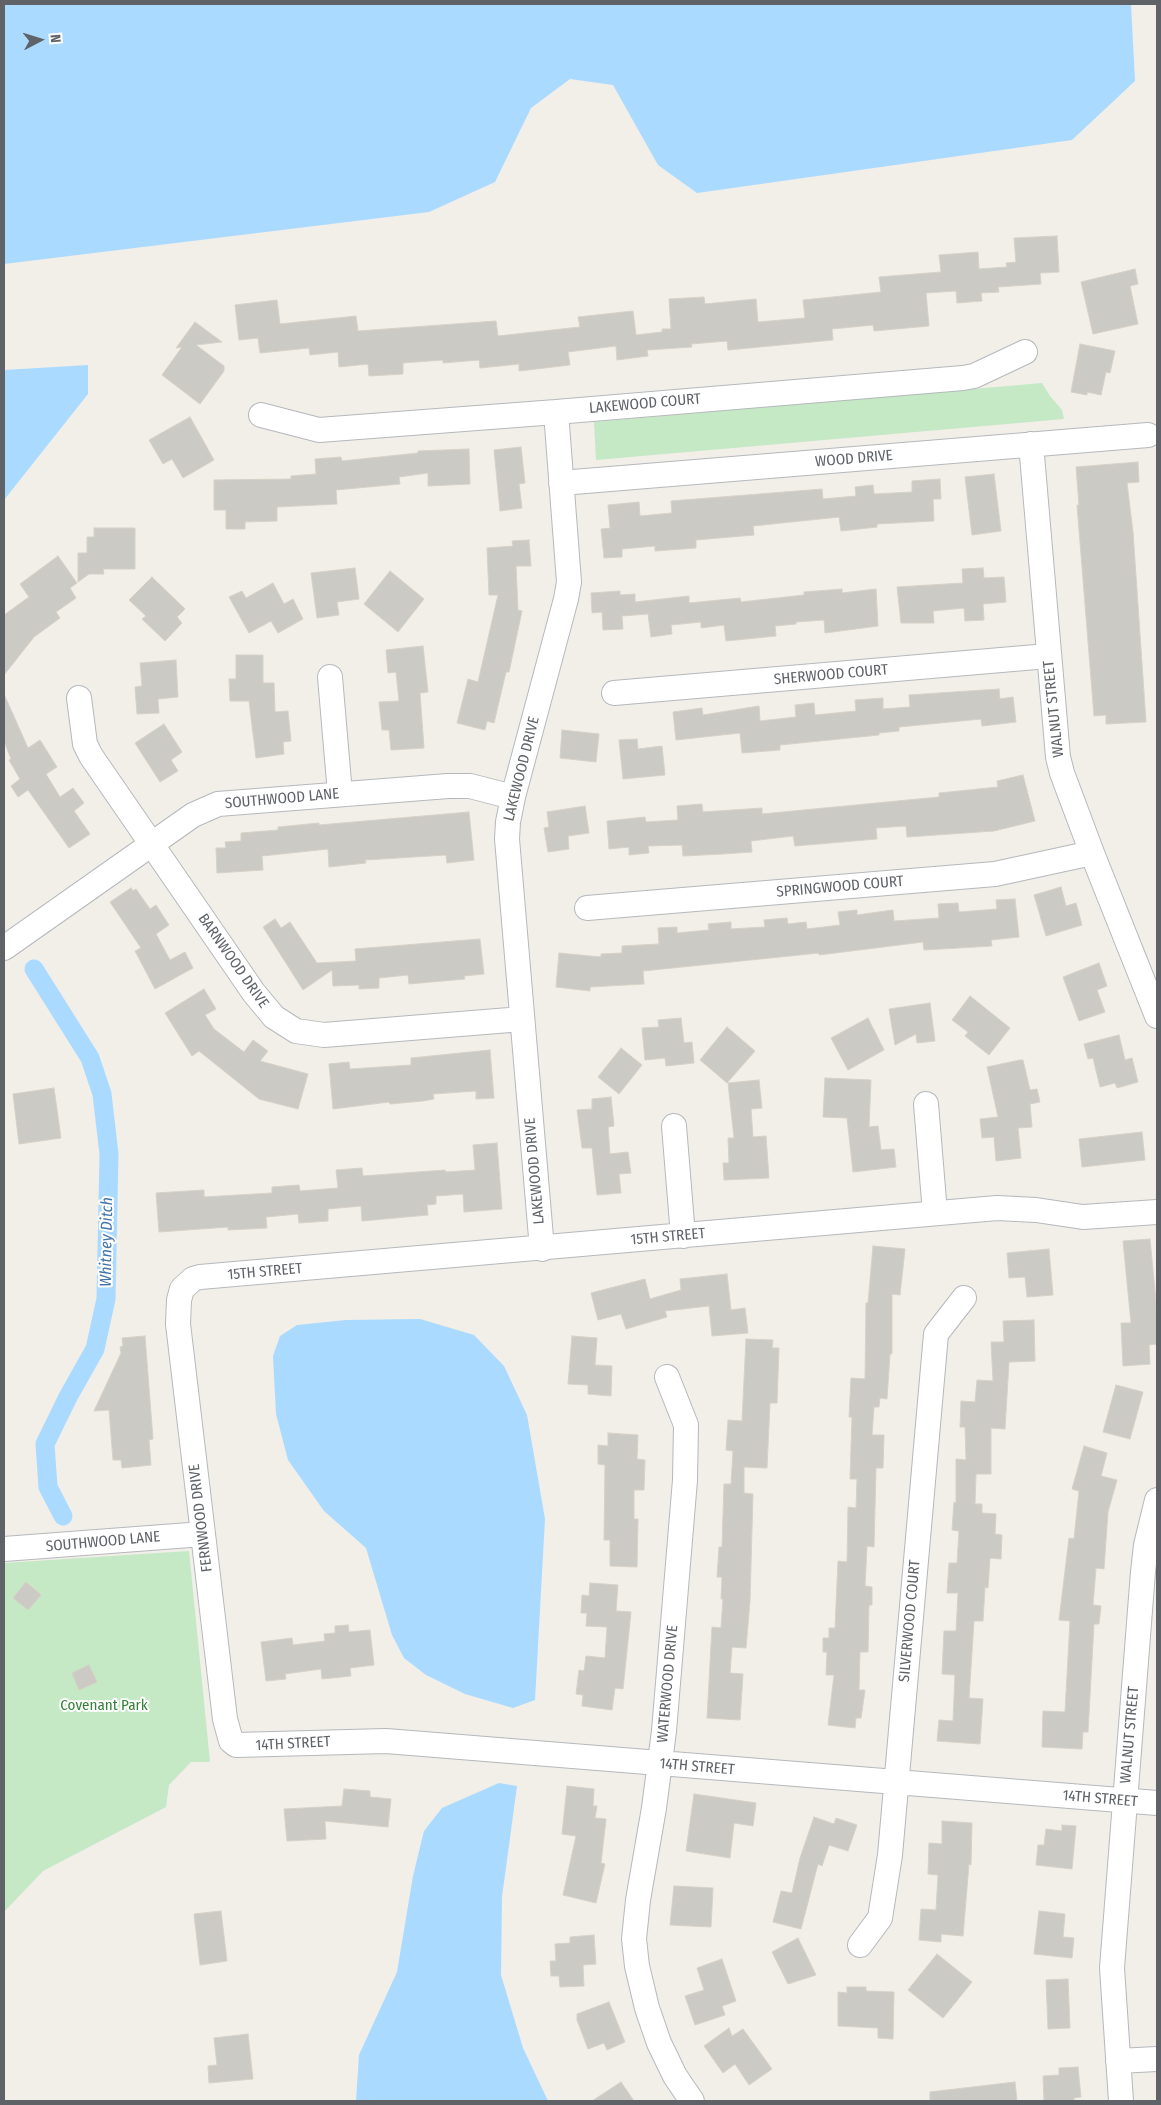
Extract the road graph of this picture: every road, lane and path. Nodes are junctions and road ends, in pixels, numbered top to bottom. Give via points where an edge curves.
1 (1025, 352) dead end
2 (556, 412) junction
3 (261, 414) dead end
4 (1148, 435) dead end
5 (1031, 444) junction
6 (561, 483) junction
7 (1048, 656) junction
8 (330, 677) dead end
9 (614, 693) dead end
10 (79, 698) dead end
11 (340, 794) junction
12 (513, 798) junction
13 (152, 844) junction
14 (1092, 853) junction
15 (587, 908) dead end
16 (4, 948) edge
17 (1157, 1016) edge
18 (522, 1019) junction
19 (926, 1104) dead end
20 (674, 1126) dead end
21 (1157, 1212) edge
22 (935, 1213) junction
23 (683, 1236) junction
24 (542, 1249) junction
25 (182, 1289) joint
26 (964, 1298) dead end
27 (666, 1376) dead end
28 (1157, 1500) edge
29 (203, 1534) junction
30 (4, 1549) edge
31 (1151, 1555) edge
32 (236, 1745) joint
33 (660, 1764) junction
34 (896, 1782) junction
35 (1125, 1801) junction
36 (1157, 1803) edge
37 (860, 1945) dead end
38 (1157, 2059) edge
39 (1118, 2061) junction
40 (692, 2101) edge
41 (1121, 2101) edge

1 - 2 street, LAKEWOOD COURT via 963,378
2 - 3 street, LAKEWOOD COURT via 319,430
2 - 6 street, LAKEWOOD DRIVE
4 - 5 street, WOOD DRIVE
5 - 6 street, WOOD DRIVE
5 - 7 street, WALNUT STREET
6 - 12 street, LAKEWOOD DRIVE via 569,582
7 - 9 street, SHERWOOD COURT
7 - 14 street, WALNUT STREET via 1058,756
8 - 11 street
10 - 13 street, BARNWOOD DRIVE via 85,744
11 - 12 street, SOUTHWOOD LANE via 470,786
11 - 13 street, SOUTHWOOD LANE via 218,804 193,816
12 - 18 street, LAKEWOOD DRIVE via 507,839
13 - 16 street, SOUTHWOOD LANE
13 - 18 street, BARNWOOD DRIVE via 254,993 274,1017 289,1028 324,1035
14 - 15 street, SPRINGWOOD COURT via 995,874
14 - 17 street, WALNUT STREET
18 - 24 street, LAKEWOOD DRIVE
19 - 22 street
20 - 23 street
21 - 22 street, 15TH STREET via 1083,1217 1016,1208
22 - 23 street, 15TH STREET
23 - 24 street, 15TH STREET
24 - 25 street, 15TH STREET via 200,1277
25 - 29 street, FERNWOOD DRIVE via 178,1324
26 - 34 street, SILVERWOOD COURT via 936,1334
27 - 33 street, WATERWOOD DRIVE via 686,1425 686,1434 685,1480
28 - 31 street, WALNUT STREET
29 - 30 street, SOUTHWOOD LANE
29 - 32 street, FERNWOOD DRIVE via 225,1719 231,1741
31 - 35 street, WALNUT STREET
32 - 33 street, 14TH STREET via 386,1741
33 - 34 street, 14TH STREET
33 - 40 street, WATERWOOD DRIVE via 634,1939 650,2017 675,2076
34 - 35 street, 14TH STREET
34 - 37 street, SILVERWOOD COURT via 890,1855 880,1918
35 - 36 street, 14TH STREET
35 - 39 street, WALNUT STREET via 1112,1968
38 - 39 street
39 - 41 street, WALNUT STREET

